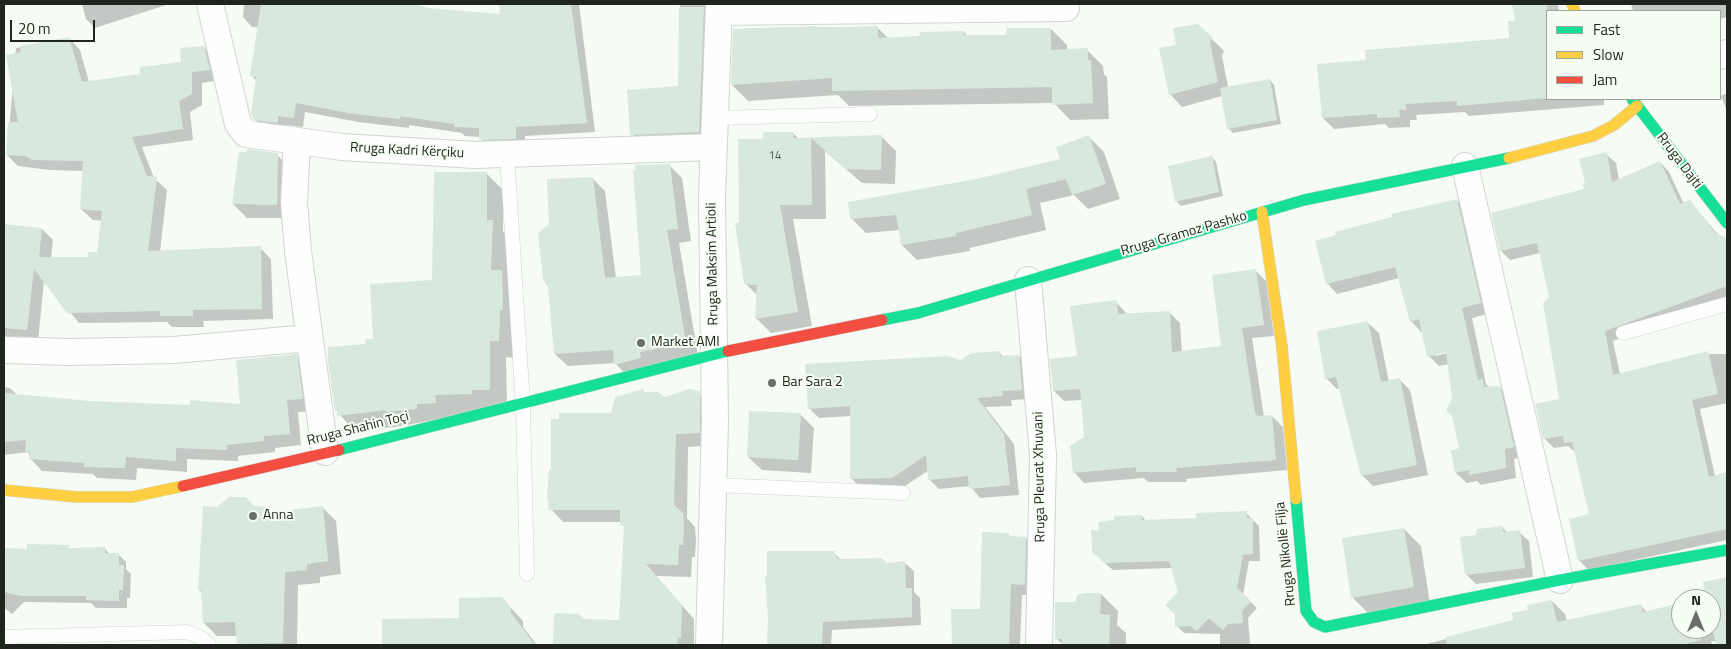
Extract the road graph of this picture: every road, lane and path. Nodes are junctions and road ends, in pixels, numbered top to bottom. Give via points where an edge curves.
1 (210, 4) edge
2 (719, 8) edge
3 (1066, 8) dead end
4 (1638, 101) edge
5 (870, 114) dead end
6 (715, 118) junction
7 (297, 142) junction
8 (714, 148) junction
9 (507, 155) junction
10 (1465, 166) junction
11 (1727, 203) edge
12 (1713, 206) junction
13 (1262, 212) junction
14 (1727, 223) edge
15 (1028, 280) junction
16 (1727, 304) edge
17 (1623, 334) dead end
18 (309, 338) junction
19 (4, 350) edge
20 (715, 354) junction
21 (523, 405) junction
22 (325, 452) junction
23 (714, 484) junction
24 (4, 490) edge
25 (902, 492) dead end
26 (1727, 550) edge
27 (527, 574) dead end
28 (1560, 580) junction
29 (4, 637) edge
30 (209, 645) edge
31 (709, 645) edge
32 (1039, 645) edge

1 - 7 street, Rruga Kadri Kërçiku via 238,124 243,132
2 - 3 street
2 - 6 street, Rruga Maksim Artioli
4 - 10 street, Rruga Gramoz Pashko via 1614,125 1593,136 1529,154
4 - 12 street, Rruga Dajti
5 - 6 lane
6 - 8 street, Rruga Maksim Artioli
7 - 9 street, Rruga Kadri Kërçiku
7 - 18 street via 296,225
8 - 9 street, Rruga Kadri Kërçiku
8 - 20 street, Rruga Maksim Artioli
9 - 21 lane
10 - 13 street, Rruga Gramoz Pashko via 1378,183
10 - 28 street
11 - 12 lane
12 - 14 street, Rruga Dajti
13 - 15 street, Rruga Gramoz Pashko
13 - 28 street, Rruga Nikollë Filja via 1282,347 1305,602 1312,620 1318,625 1334,625
15 - 20 street, Rruga Gramoz Pashko via 918,313
15 - 32 street, Rruga Pleurat Xhuvani via 1043,455
16 - 17 lane
18 - 19 street via 164,350
18 - 22 street
20 - 21 street, Rruga Shahin Toçi
20 - 23 street, Rruga Maksim Artioli
21 - 22 street, Rruga Shahin Toçi
21 - 27 lane
22 - 24 street, Rruga Shahin Toçi via 132,497 77,497
23 - 25 lane
23 - 31 street, Rruga Maksim Artioli
26 - 28 street, Rruga Nikollë Filja
29 - 30 lane via 188,632

